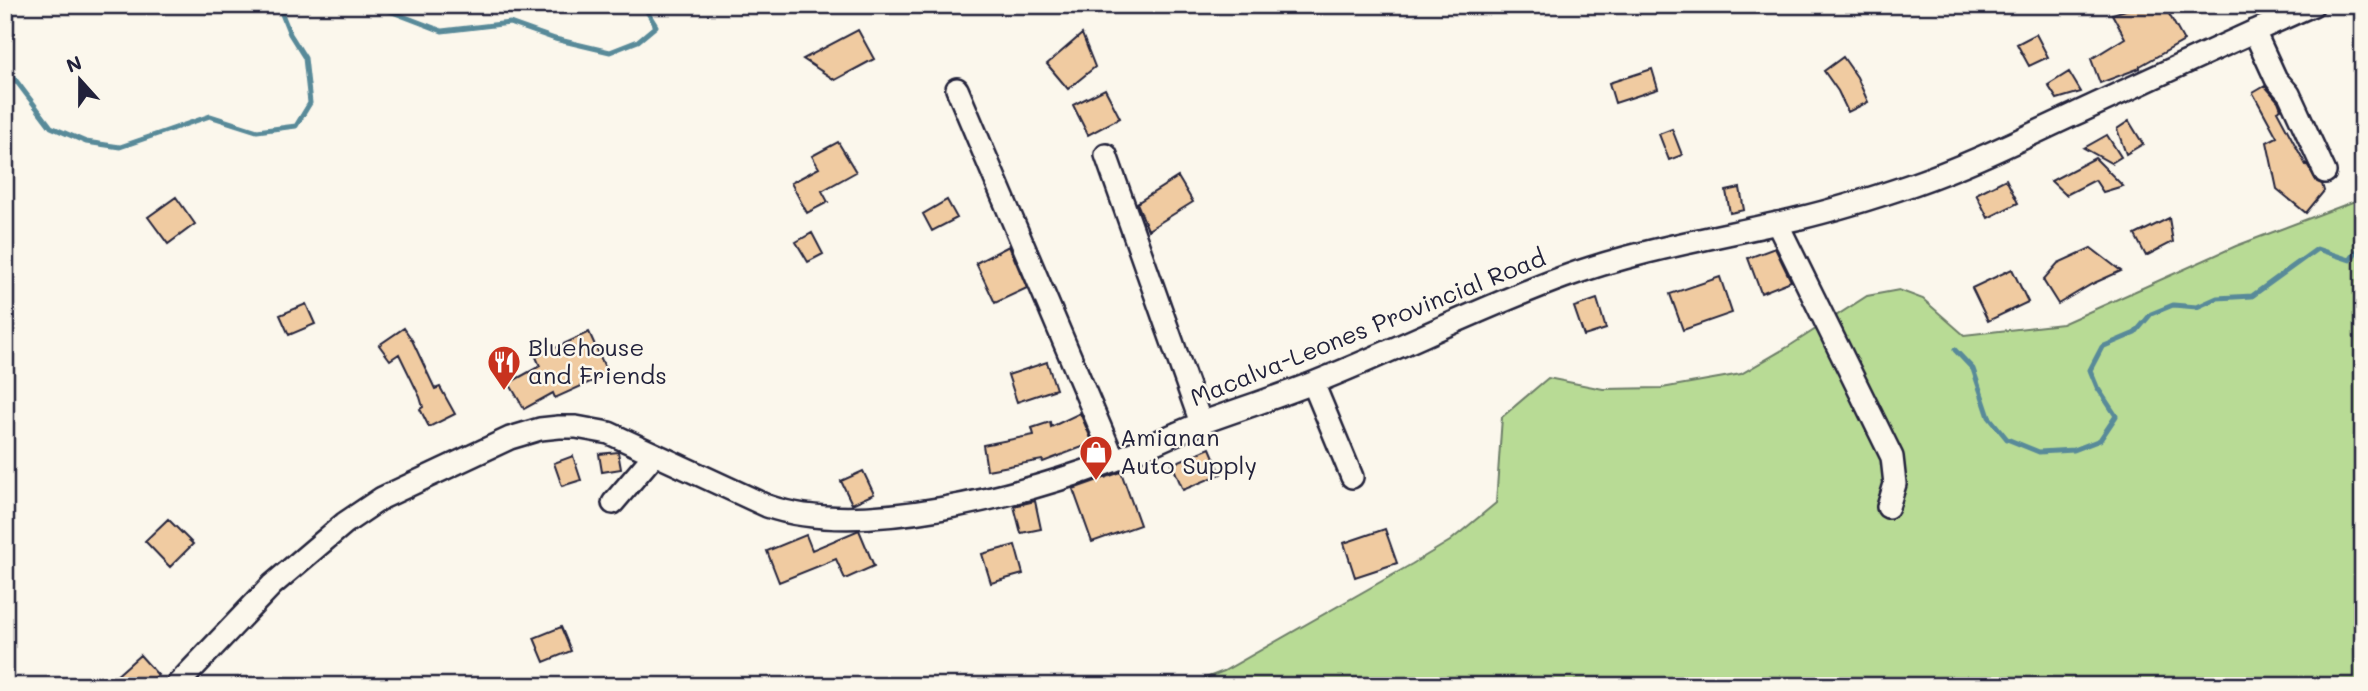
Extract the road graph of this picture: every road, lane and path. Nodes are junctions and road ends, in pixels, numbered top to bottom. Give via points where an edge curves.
1 (2314, 5) edge
2 (2254, 31) junction
3 (957, 89) dead end
4 (1106, 155) dead end
5 (2325, 172) dead end
6 (1777, 223) junction
7 (1313, 383) junction
8 (1201, 424) junction
9 (654, 455) junction
10 (1114, 460) junction
11 (1352, 477) dead end
12 (613, 503) dead end
13 (1888, 507) dead end
14 (176, 686) edge

1 - 2 street, Macalva-Leones Provincial Road
2 - 5 street
2 - 6 street, Macalva-Leones Provincial Road via 1988,155 1916,183
3 - 10 street
4 - 8 street
6 - 7 street, Macalva-Leones Provincial Road via 1571,275
6 - 13 street via 1892,457 1895,484
7 - 8 street, Macalva-Leones Provincial Road
7 - 11 street
8 - 10 street, Macalva-Leones Provincial Road
9 - 10 street, Macalva-Leones Provincial Road via 779,510 833,518 939,508 1042,484
9 - 12 street
9 - 14 street, Macalva-Leones Provincial Road via 609,433 576,427 540,429 411,483 366,508 320,543 272,585

